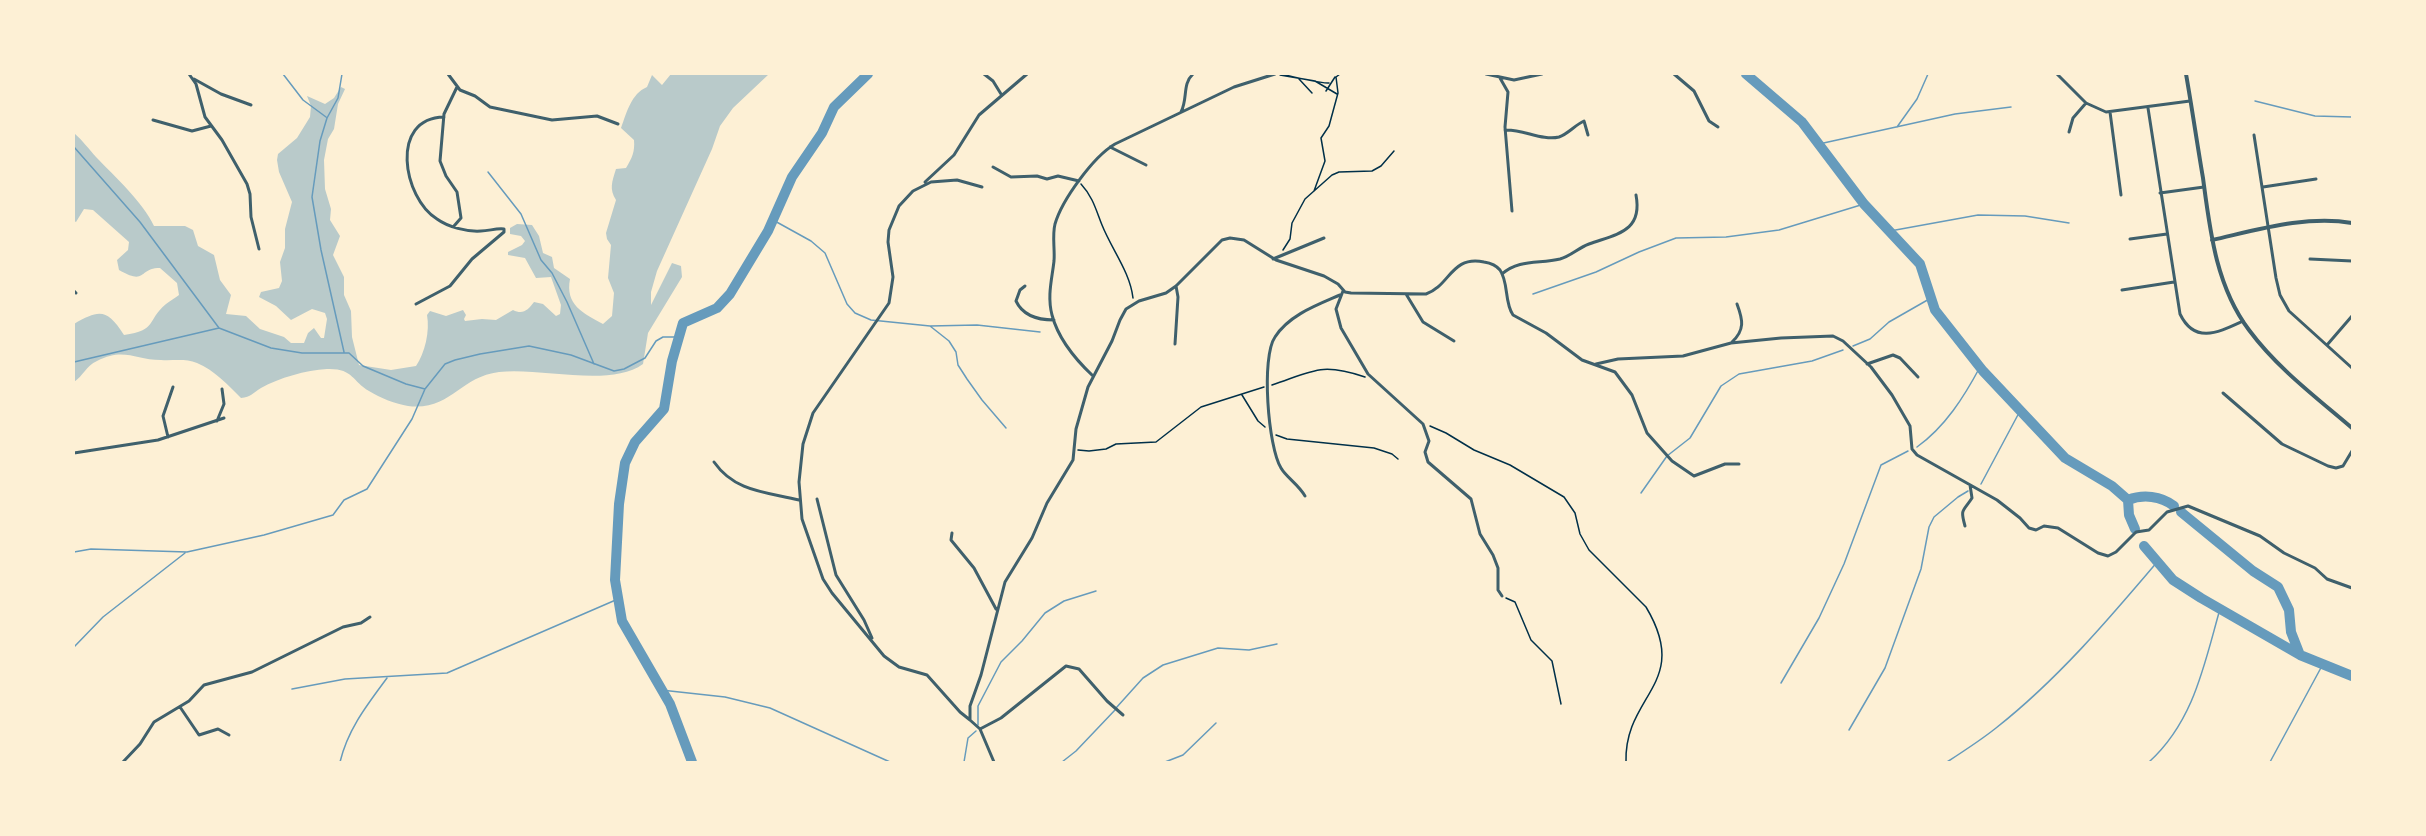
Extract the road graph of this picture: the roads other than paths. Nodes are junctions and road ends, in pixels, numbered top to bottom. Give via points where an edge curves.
1 (189, 74) edge
2 (448, 74) edge
3 (984, 74) edge
4 (1027, 74) edge
5 (1193, 74) edge
6 (1276, 74) edge
7 (1486, 74) edge
8 (1542, 74) edge
9 (1674, 74) edge
10 (2057, 74) edge
11 (2186, 74) edge
12 (1500, 78) junction
13 (194, 79) junction
14 (457, 87) junction
15 (1001, 94) junction
16 (2190, 101) junction
17 (2086, 103) junction
18 (251, 105) dead end
19 (2148, 108) junction
20 (2110, 112) junction
21 (1180, 114) junction
22 (444, 117) junction
23 (153, 120) dead end
24 (618, 124) dead end
25 (212, 126) junction
26 (1718, 127) dead end
27 (1505, 130) junction
28 (2069, 132) dead end
29 (1588, 135) dead end
30 (2254, 135) dead end
31 (1110, 147) junction
32 (1146, 165) dead end
33 (993, 167) dead end
34 (2316, 179) dead end
35 (1079, 181) junction
36 (921, 185) junction
37 (982, 187) dead end
38 (2204, 187) junction
39 (2263, 187) junction
40 (2160, 193) junction
41 (1636, 195) dead end
42 (2121, 195) dead end
43 (1512, 211) dead end
44 (2352, 223) edge
45 (454, 226) junction
46 (2269, 228) junction
47 (2167, 234) junction
48 (1324, 238) dead end
49 (2130, 239) dead end
50 (2212, 240) junction
51 (259, 249) dead end
52 (1273, 259) junction
53 (2310, 259) dead end
54 (2352, 261) edge
55 (1502, 274) junction
56 (2174, 282) junction
57 (1025, 286) dead end
58 (1176, 286) junction
59 (2122, 290) dead end
60 (1343, 293) junction
61 (1406, 294) junction
62 (416, 304) dead end
63 (1737, 304) dead end
64 (2352, 316) edge
65 (1054, 320) junction
66 (2243, 321) junction
67 (1454, 341) dead end
68 (1731, 343) junction
69 (1175, 344) dead end
70 (2327, 345) junction
71 (1594, 364) junction
72 (1867, 364) junction
73 (2352, 368) edge
74 (1093, 376) junction
75 (1918, 377) dead end
76 (172, 387) dead end
77 (222, 390) dead end
78 (2223, 393) dead end
79 (224, 418) dead end
80 (217, 421) junction
81 (2352, 428) edge
82 (168, 437) junction
83 (2352, 451) edge
84 (74, 453) edge
85 (714, 462) dead end
86 (1739, 464) dead end
87 (1968, 483) junction
88 (1305, 496) dead end
89 (817, 499) dead end
90 (799, 500) junction
91 (1965, 526) dead end
92 (952, 533) dead end
93 (2352, 588) edge
94 (1502, 597) road end
95 (996, 609) junction
96 (370, 617) dead end
97 (873, 643) junction
98 (180, 707) junction
99 (1123, 715) dead end
100 (970, 720) junction
101 (980, 729) junction
102 (229, 735) dead end
103 (123, 762) edge
104 (993, 762) edge

1 - 13 street
2 - 14 street
3 - 15 street
4 - 15 street
5 - 21 street via 1186,82 1186,102
6 - 21 street via 1234,87
7 - 12 street
8 - 12 street via 1522,79
9 - 26 street via 1694,91 1709,121
10 - 17 street
11 - 16 street
12 - 27 street via 1508,92
13 - 18 street
13 - 25 street via 203,113
14 - 22 street
14 - 24 street via 490,107 556,120 597,116
15 - 36 street via 972,123 942,169
16 - 19 street
16 - 38 street
17 - 20 street
17 - 28 street via 2073,118
19 - 20 street
19 - 40 street
20 - 42 street
21 - 31 street
22 - 45 street via 441,161 457,192 461,218
22 - 45 street via 419,124 406,155 420,202 437,219
23 - 25 street via 192,131
25 - 51 street via 247,184
27 - 29 street via 1553,137 1564,135 1584,121
27 - 43 street
30 - 39 street
31 - 32 street
31 - 35 street
33 - 35 street via 1011,177 1058,176
34 - 39 street
35 - 65 street via 1055,223 1049,295
36 - 37 street via 945,180
36 - 90 street via 899,206 889,230 893,277 889,303 819,403 808,426 800,464
38 - 40 street
38 - 50 street
39 - 46 street
40 - 47 street
41 - 55 street via 1636,220 1629,228 1565,257 1526,262
44 - 46 street via 2314,221
45 - 62 street via 474,231 502,228 504,232 472,259 450,285
46 - 50 street
46 - 70 street via 2282,300
47 - 49 street
47 - 56 street
48 - 52 street
50 - 66 street via 2225,286
52 - 58 street via 1244,240 1230,238 1217,244
52 - 60 street via 1324,276 1338,284
53 - 54 street
55 - 61 street via 1487,262 1466,261 1431,293
55 - 71 street via 1513,315
56 - 59 street
56 - 66 street via 2180,314 2190,328 2207,334
57 - 65 street via 1016,301 1020,309 1041,320
58 - 69 street
58 - 74 street via 1126,309
60 - 61 street
60 - 88 street via 1298,315 1273,339 1269,355 1268,417 1275,455 1281,470
60 - 94 street via 1336,309 1337,319 1357,357 1372,380 1423,424 1429,441 1425,452 1428,462 1474,503 1480,534 1498,568 1498,590
61 - 67 street via 1423,322
63 - 68 street via 1742,329
64 - 70 street
65 - 74 street via 1071,352
66 - 81 street via 2275,359
68 - 71 street via 1683,356 1618,358
68 - 72 street via 1833,336
70 - 73 street
71 - 86 street via 1615,372 1623,381 1647,433 1685,471 1697,476 1719,466
72 - 75 street via 1893,355
72 - 87 street via 1907,419 1912,449 1917,455
74 - 95 street via 1081,409 1068,470 1005,582
76 - 82 street via 163,416
77 - 80 street via 224,404
78 - 83 street via 2282,444 2328,466 2343,466
79 - 80 street
80 - 82 street
82 - 84 street
85 - 90 street via 727,479 746,488
87 - 91 street via 1972,498 1963,509
87 - 93 street via 2010,509 2029,528 2058,528 2108,556 2136,532 2149,530 2167,512 2188,506 2260,536 2327,579
89 - 97 street via 836,575 864,620
90 - 97 street via 823,579
92 - 95 street via 951,540 974,567
95 - 100 street via 970,706
96 - 98 street via 252,672 207,684
97 - 100 street via 891,663 927,675
98 - 102 street via 199,735 218,729
98 - 103 street via 154,722
99 - 101 street via 1086,675 1066,666 1001,718
100 - 101 street
101 - 104 street

